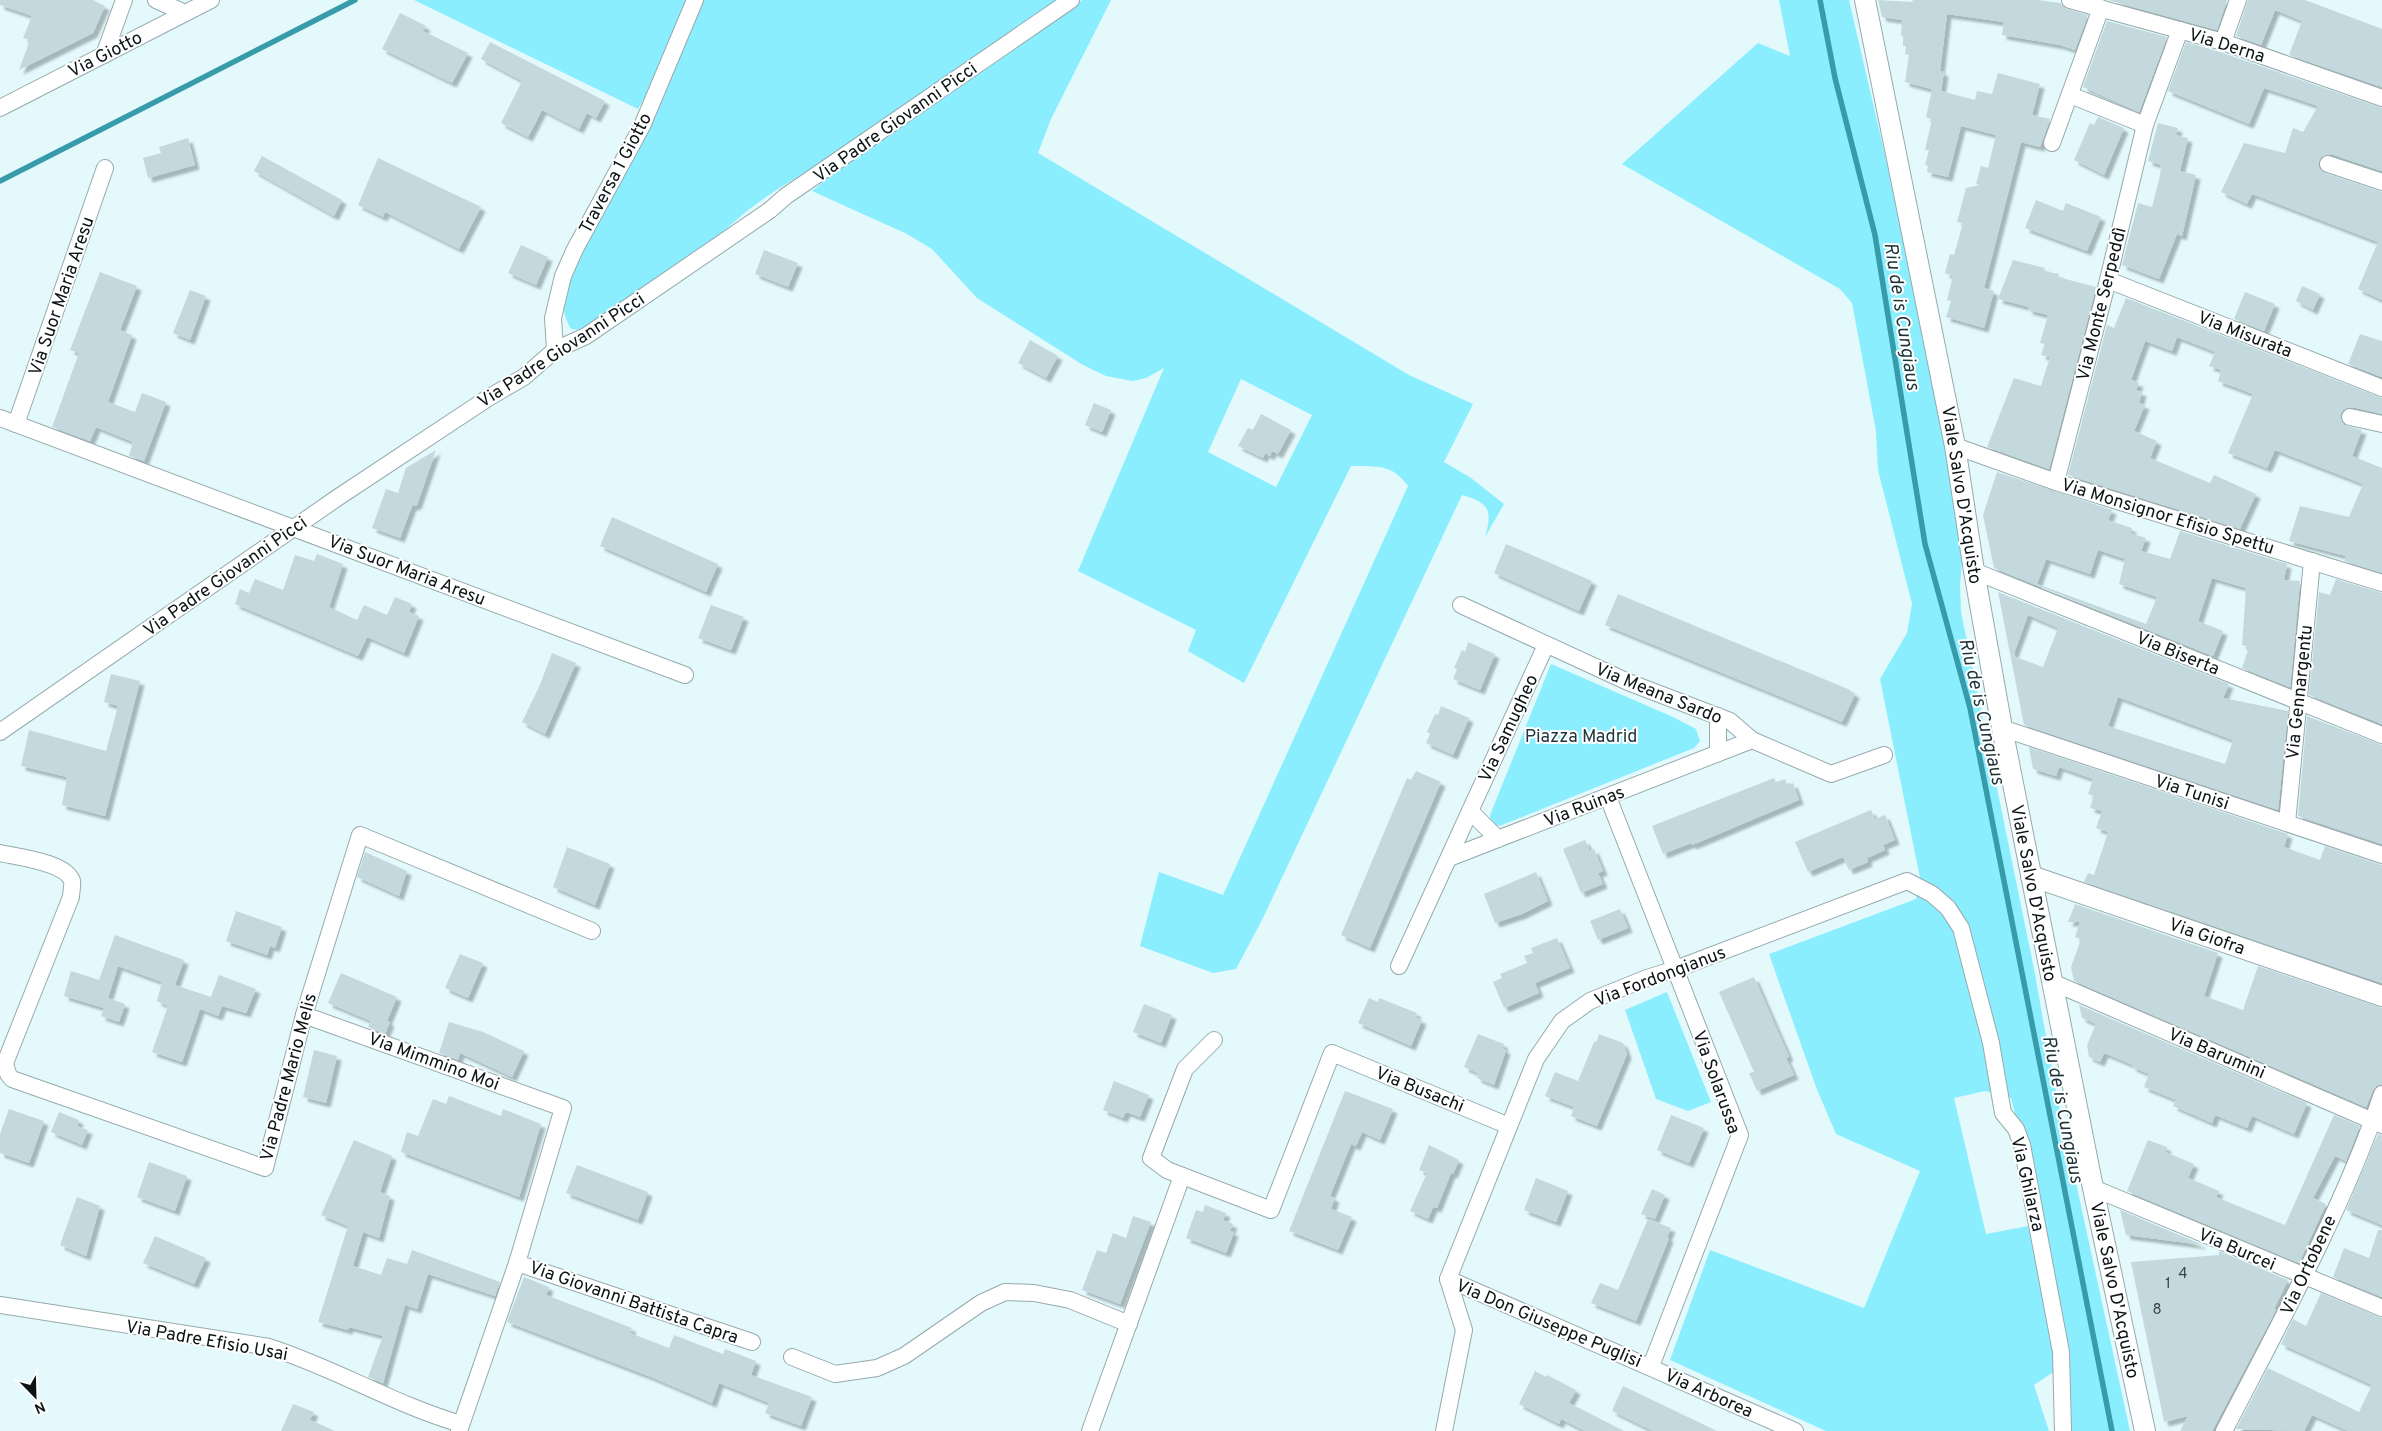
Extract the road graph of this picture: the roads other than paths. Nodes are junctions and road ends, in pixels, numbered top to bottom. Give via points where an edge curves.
1 (124, 0) edge
2 (156, 0) edge
3 (211, 0) edge
4 (695, 0) edge
5 (1071, 0) edge
6 (1865, 0) edge
7 (2074, 0) edge
8 (2238, 0) edge
9 (2101, 8) junction
10 (185, 13) junction
11 (2180, 30) junction
12 (2222, 42) junction
13 (104, 55) junction
14 (2070, 95) junction
15 (2382, 98) edge
16 (0, 108) edge
17 (2145, 125) junction
18 (2052, 143) dead end
19 (2328, 164) dead end
20 (105, 168) dead end
21 (2382, 182) edge
22 (2108, 280) junction
23 (555, 350) junction
24 (2382, 388) edge
25 (2350, 417) dead end
26 (0, 418) edge
27 (16, 424) junction
28 (2382, 424) edge
29 (1955, 446) junction
30 (2056, 482) junction
31 (294, 528) junction
32 (2312, 561) junction
33 (1974, 572) junction
34 (2382, 583) edge
35 (1461, 605) dead end
36 (1546, 645) junction
37 (685, 675) dead end
38 (2298, 700) junction
39 (1718, 716) junction
40 (2002, 728) junction
41 (0, 732) edge
42 (2382, 735) edge
43 (1752, 740) junction
44 (1718, 753) junction
45 (1884, 755) dead end
46 (1608, 797) junction
47 (1470, 811) junction
48 (2287, 823) junction
49 (1498, 839) junction
50 (0, 853) edge
51 (2382, 855) edge
52 (1449, 858) junction
53 (2031, 876) junction
54 (1907, 881) joint
55 (592, 931) dead end
56 (1400, 966) dead end
57 (1676, 969) junction
58 (2052, 982) junction
59 (2382, 996) edge
60 (304, 1015) junction
61 (1214, 1040) dead end
62 (2382, 1094) edge
63 (563, 1108) joint
64 (2378, 1123) edge
65 (1509, 1126) junction
66 (1182, 1176) junction
67 (2093, 1188) junction
68 (517, 1263) junction
69 (2305, 1277) junction
70 (1448, 1279) junction
71 (0, 1304) edge
72 (2382, 1308) edge
73 (1128, 1324) junction
74 (752, 1342) dead end
75 (792, 1358) dead end
76 (1651, 1366) junction
77 (460, 1428) edge
78 (1090, 1431) edge
79 (1444, 1431) edge
80 (1795, 1431) edge
81 (2063, 1431) edge
82 (2145, 1431) edge
83 (2224, 1431) edge

1 - 13 street
2 - 10 street
3 - 10 street, Via Giotto
4 - 23 street, Traversa 1 Giotto via 642,126 563,276 552,318
5 - 23 street, Via Padre Giovanni Picci via 643,298 586,336
6 - 29 street, Viale Salvo D'Acquisto
7 - 9 street, Via Derna
8 - 12 street
9 - 11 street, Via Derna
9 - 14 street
10 - 13 street, Via Giotto
11 - 12 street, Via Derna
11 - 17 street, Via Monte Serpeddì
12 - 15 street, Via Derna
13 - 16 street, Via Giotto
14 - 17 street
14 - 18 street
17 - 22 street, Via Monte Serpeddì
19 - 21 street
20 - 27 street, Via Suor Maria Aresu
22 - 24 street, Via Misurata
22 - 30 street, Via Monte Serpeddì
23 - 31 street, Via Padre Giovanni Picci via 524,377
25 - 28 street
26 - 27 street, Via Suor Maria Aresu
27 - 31 street, Via Suor Maria Aresu
29 - 30 street, Via Monsignor Efisio Spettu
29 - 33 street, Viale Salvo D'Acquisto
30 - 32 street, Via Monsignor Efisio Spettu
31 - 37 street, Via Suor Maria Aresu
31 - 41 street, Via Padre Giovanni Picci
32 - 34 street, Via Monsignor Efisio Spettu
32 - 38 street, Via Gennargentu
33 - 38 street, Via Biserta
33 - 40 street, Viale Salvo D'Acquisto
35 - 36 street, Via Meana Sardo
36 - 39 street, Via Meana Sardo via 1628,682
36 - 47 street, Via Samugheo
38 - 42 street, Via Biserta
38 - 48 street, Via Gennargentu
39 - 43 street, Via Meana Sardo via 1730,721
39 - 44 street
40 - 48 street, Via Tunisi
40 - 53 street, Viale Salvo D'Acquisto
43 - 44 street, Via Ruinas
43 - 45 street, Via Meana Sardo via 1831,774
44 - 46 street, Via Ruinas
46 - 49 street, Via Ruinas
46 - 57 street, Via Solarussa
47 - 49 street
47 - 52 street, Via Samugheo
48 - 51 street, Via Tunisi
49 - 52 street, Via Ruinas
50 - 60 street, Via Padre Mario Melis via 55,865 68,874 72,882 70,897 5,1063 12,1079 265,1168
52 - 56 street, Via Samugheo
53 - 58 street, Viale Salvo D'Acquisto
53 - 59 street, Via Giofra
54 - 57 street, Via Fordongianus
54 - 81 street, Via Ghilarza via 1932,894 1948,908 1961,928 1990,1043 2003,1113 2022,1145 2061,1352
55 - 60 street, Via Padre Mario Melis via 360,835
57 - 65 street, Via Fordongianus via 1590,1001 1562,1021 1536,1059
57 - 76 street, Via Solarussa via 1740,1135
58 - 64 street, Via Barumini
58 - 67 street, Viale Salvo D'Acquisto
60 - 63 street, Via Mimmino Moi
61 - 66 street via 1185,1069 1151,1158
62 - 64 street, Via Ortobene
63 - 68 street, Via Giovanni Battista Capra
64 - 69 street, Via Ortobene
65 - 66 street, Via Busachi via 1332,1053 1272,1210
65 - 70 street, Via Fordongianus
66 - 73 street
67 - 69 street, Via Burcei
67 - 82 street, Viale Salvo D'Acquisto
68 - 74 street, Via Giovanni Battista Capra
68 - 77 street, Via Giovanni Battista Capra
69 - 72 street, Via Burcei
69 - 83 street, Via Ortobene
70 - 76 street, Via Don Giuseppe Puglisi
70 - 79 street via 1464,1330
71 - 77 street, Via Padre Efisio Usai via 269,1347 307,1360
73 - 75 street via 1070,1300 1034,1293 1005,1292 981,1303 904,1356 877,1368 835,1374
73 - 78 street
76 - 80 street, Via Arborea

